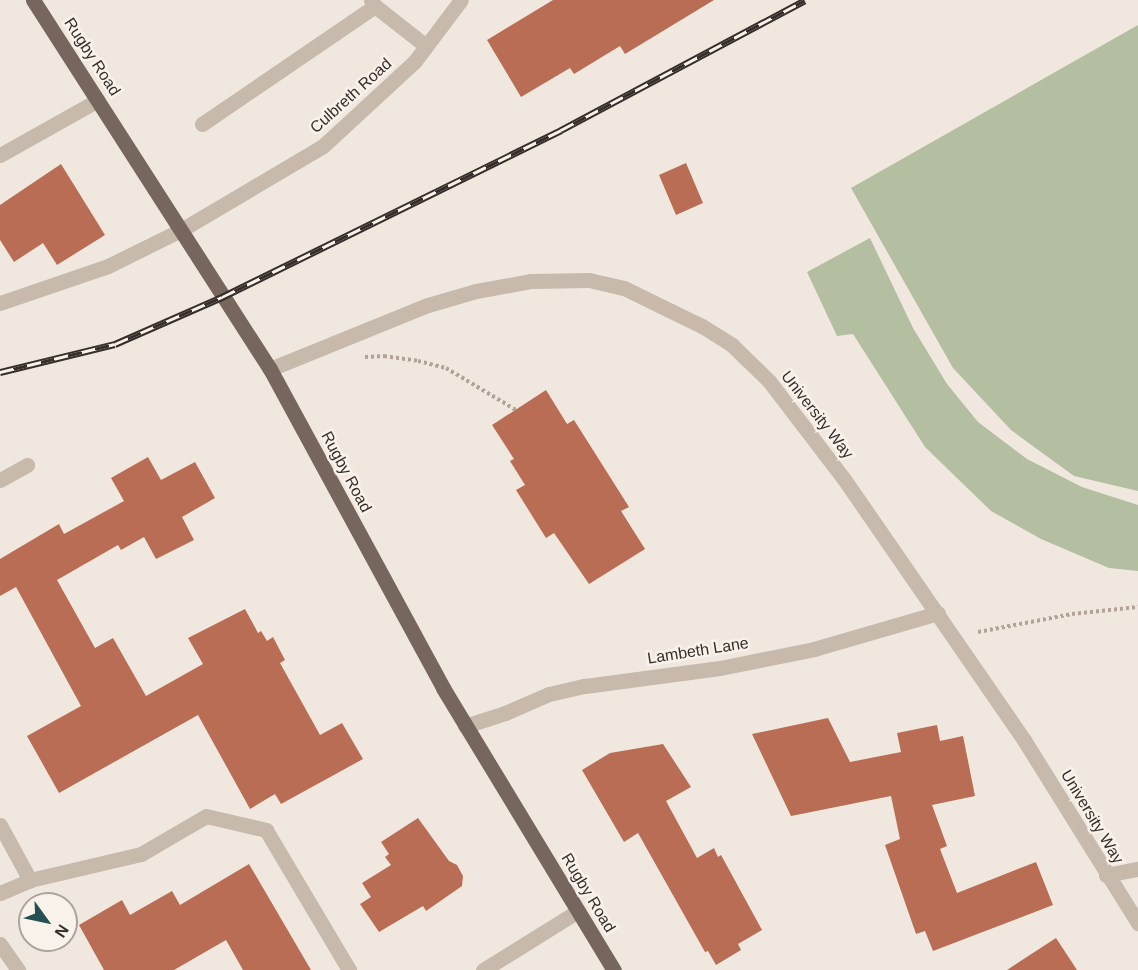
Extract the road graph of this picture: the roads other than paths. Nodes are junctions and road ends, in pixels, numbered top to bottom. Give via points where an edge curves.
1 (33, 0) edge
2 (461, 0) edge
3 (373, 3) edge
4 (426, 46) junction
5 (98, 100) junction
6 (202, 124) dead end
7 (0, 155) edge
8 (181, 230) junction
9 (0, 303) edge
10 (270, 369) junction
11 (27, 465) dead end
12 (0, 480) edge
13 (938, 614) junction
14 (465, 726) junction
15 (0, 825) edge
16 (1138, 869) edge
17 (1106, 875) junction
18 (30, 880) junction
19 (0, 893) edge
20 (578, 911) junction
21 (1138, 923) edge
22 (0, 944) edge
23 (18, 970) edge
24 (349, 970) edge
25 (483, 970) edge
26 (614, 970) edge

1 - 5 main road, Rugby Road
2 - 4 street, Culbreth Road
3 - 4 street
3 - 6 street
4 - 8 street, Culbreth Road via 415,62 323,146
5 - 7 street
5 - 8 main road, Rugby Road
8 - 9 street, Culbreth Road via 108,266
8 - 10 main road, Rugby Road
10 - 13 street, University Way via 428,305 476,291 531,280 589,280 624,288 712,332 732,345 769,381 844,479
10 - 14 main road, Rugby Road
11 - 12 street
13 - 14 street, Lambeth Lane via 814,649 549,694
13 - 17 street, University Way via 1024,740
14 - 20 main road, Rugby Road
15 - 18 street
16 - 17 street
17 - 21 street, University Way
18 - 19 street
18 - 24 street via 141,854 206,816 266,830
20 - 25 street
20 - 26 main road, Rugby Road
22 - 23 street

